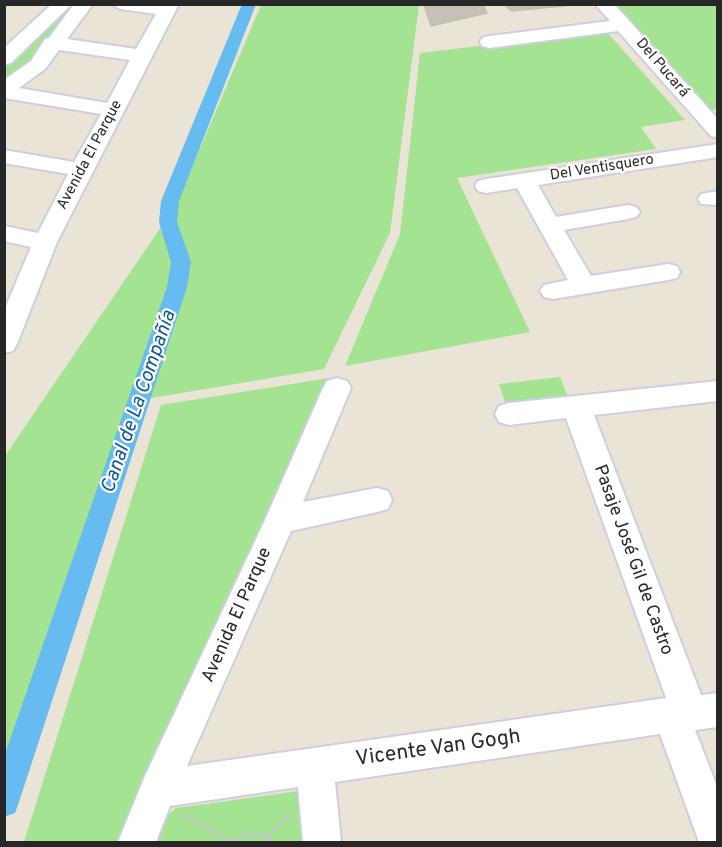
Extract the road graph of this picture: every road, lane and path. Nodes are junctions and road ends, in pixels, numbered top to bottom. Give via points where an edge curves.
1 (63, 4) edge
2 (84, 4) edge
3 (120, 4) edge
4 (604, 4) edge
5 (168, 8) edge
6 (625, 26) junction
7 (4, 35) edge
8 (26, 39) junction
9 (489, 42) dead end
10 (52, 43) junction
11 (142, 56) junction
12 (4, 59) edge
13 (4, 91) edge
14 (113, 110) junction
15 (717, 132) edge
16 (717, 150) edge
17 (4, 156) edge
18 (81, 170) junction
19 (524, 180) junction
20 (486, 186) dead end
21 (628, 212) dead end
22 (550, 225) junction
23 (4, 233) edge
24 (45, 242) junction
25 (668, 272) dead end
26 (584, 286) junction
27 (553, 291) dead end
28 (4, 344) edge
29 (337, 387) dead end
30 (717, 391) edge
31 (576, 406) junction
32 (509, 414) dead end
33 (377, 500) dead end
34 (280, 520) junction
35 (693, 713) edge
36 (317, 765) junction
37 (166, 799) junction
38 (717, 842) edge
39 (137, 843) edge
40 (232, 843) edge
41 (270, 843) edge
42 (322, 843) edge

1 - 8 street
2 - 10 street
3 - 5 street
4 - 6 street, Del Pucará
5 - 11 street, Avenida El Parque
6 - 9 street
6 - 15 street, Del Pucará
7 - 8 street
8 - 12 street
10 - 11 street
10 - 13 street via 38,65
11 - 14 street, Avenida El Parque
13 - 14 street
14 - 18 street, Avenida El Parque
16 - 19 street, Del Ventisquero
17 - 18 street
18 - 24 street, Avenida El Parque
19 - 20 street, Del Ventisquero
19 - 22 street
21 - 22 street
22 - 26 street
23 - 24 street
24 - 28 street, Avenida El Parque
25 - 26 street
26 - 27 street
29 - 34 street, Avenida El Parque
30 - 31 street
31 - 32 street
31 - 35 street, Pasaje José Gil de Castro
33 - 34 street
34 - 37 street, Avenida El Parque
35 - 36 street, Vicente Van Gogh
35 - 38 street, Pasaje José Gil de Castro
36 - 37 street, Vicente Van Gogh
36 - 42 street
37 - 39 street, Avenida El Parque
37 - 40 path
40 - 41 path via 250,833 260,834

